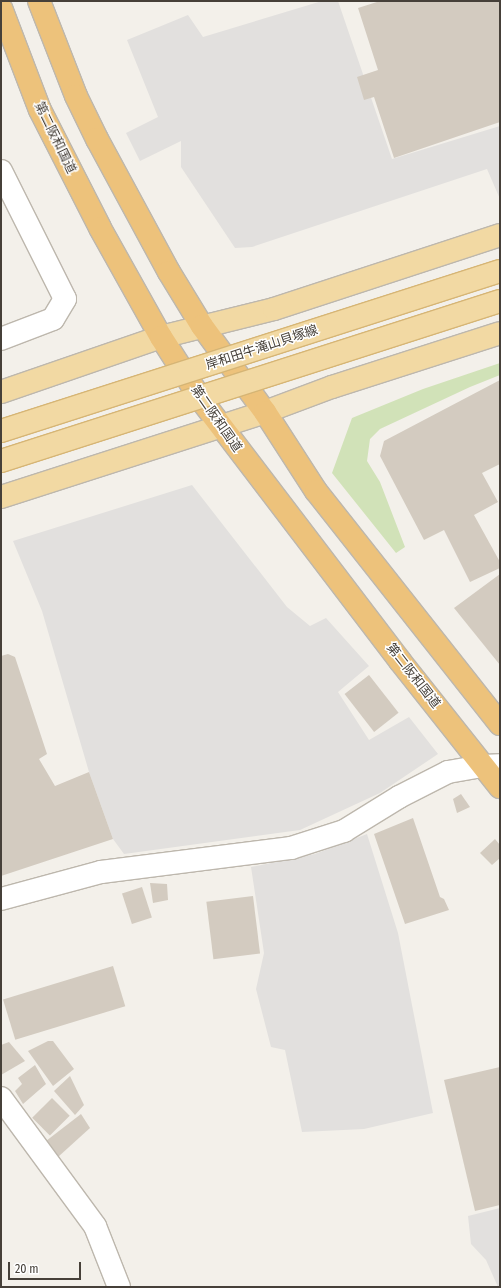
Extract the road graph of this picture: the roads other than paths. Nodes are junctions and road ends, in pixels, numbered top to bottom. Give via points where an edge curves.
1 (39, 1) edge
2 (1, 8) edge
3 (1, 171) edge
4 (500, 235) edge
5 (500, 271) edge
6 (500, 301) edge
7 (202, 326) junction
8 (500, 333) edge
9 (161, 337) junction
10 (1, 339) edge
11 (45, 376) junction
12 (1, 388) edge
13 (1, 392) edge
14 (264, 412) junction
15 (220, 426) junction
16 (1, 431) edge
17 (1, 461) edge
18 (38, 486) junction
19 (1, 497) edge
20 (1, 505) edge
21 (500, 724) edge
22 (492, 766) edge
23 (500, 787) edge
24 (1, 899) edge
25 (1, 1098) edge
26 (119, 1287) edge

1 - 7 highway via 76,96 147,232
2 - 9 highway, 第二阪和国道 via 40,110 100,228
3 - 10 street via 65,299 53,319
4 - 7 main road via 274,309
5 - 16 main road, 岸和田牛滝山貝塚線, bridge
6 - 17 main road, bridge
7 - 9 main road
7 - 14 highway
8 - 14 main road via 332,386
9 - 11 main road
9 - 15 highway, 第二阪和国道
11 - 12 street
11 - 13 main road
14 - 15 main road
14 - 21 highway via 316,491
15 - 18 main road
15 - 22 highway, 第二阪和国道
18 - 19 main road
18 - 20 street
22 - 23 highway, 第二阪和国道
22 - 24 street via 448,772 399,797 344,831 291,848 101,872
25 - 26 street via 95,1226

